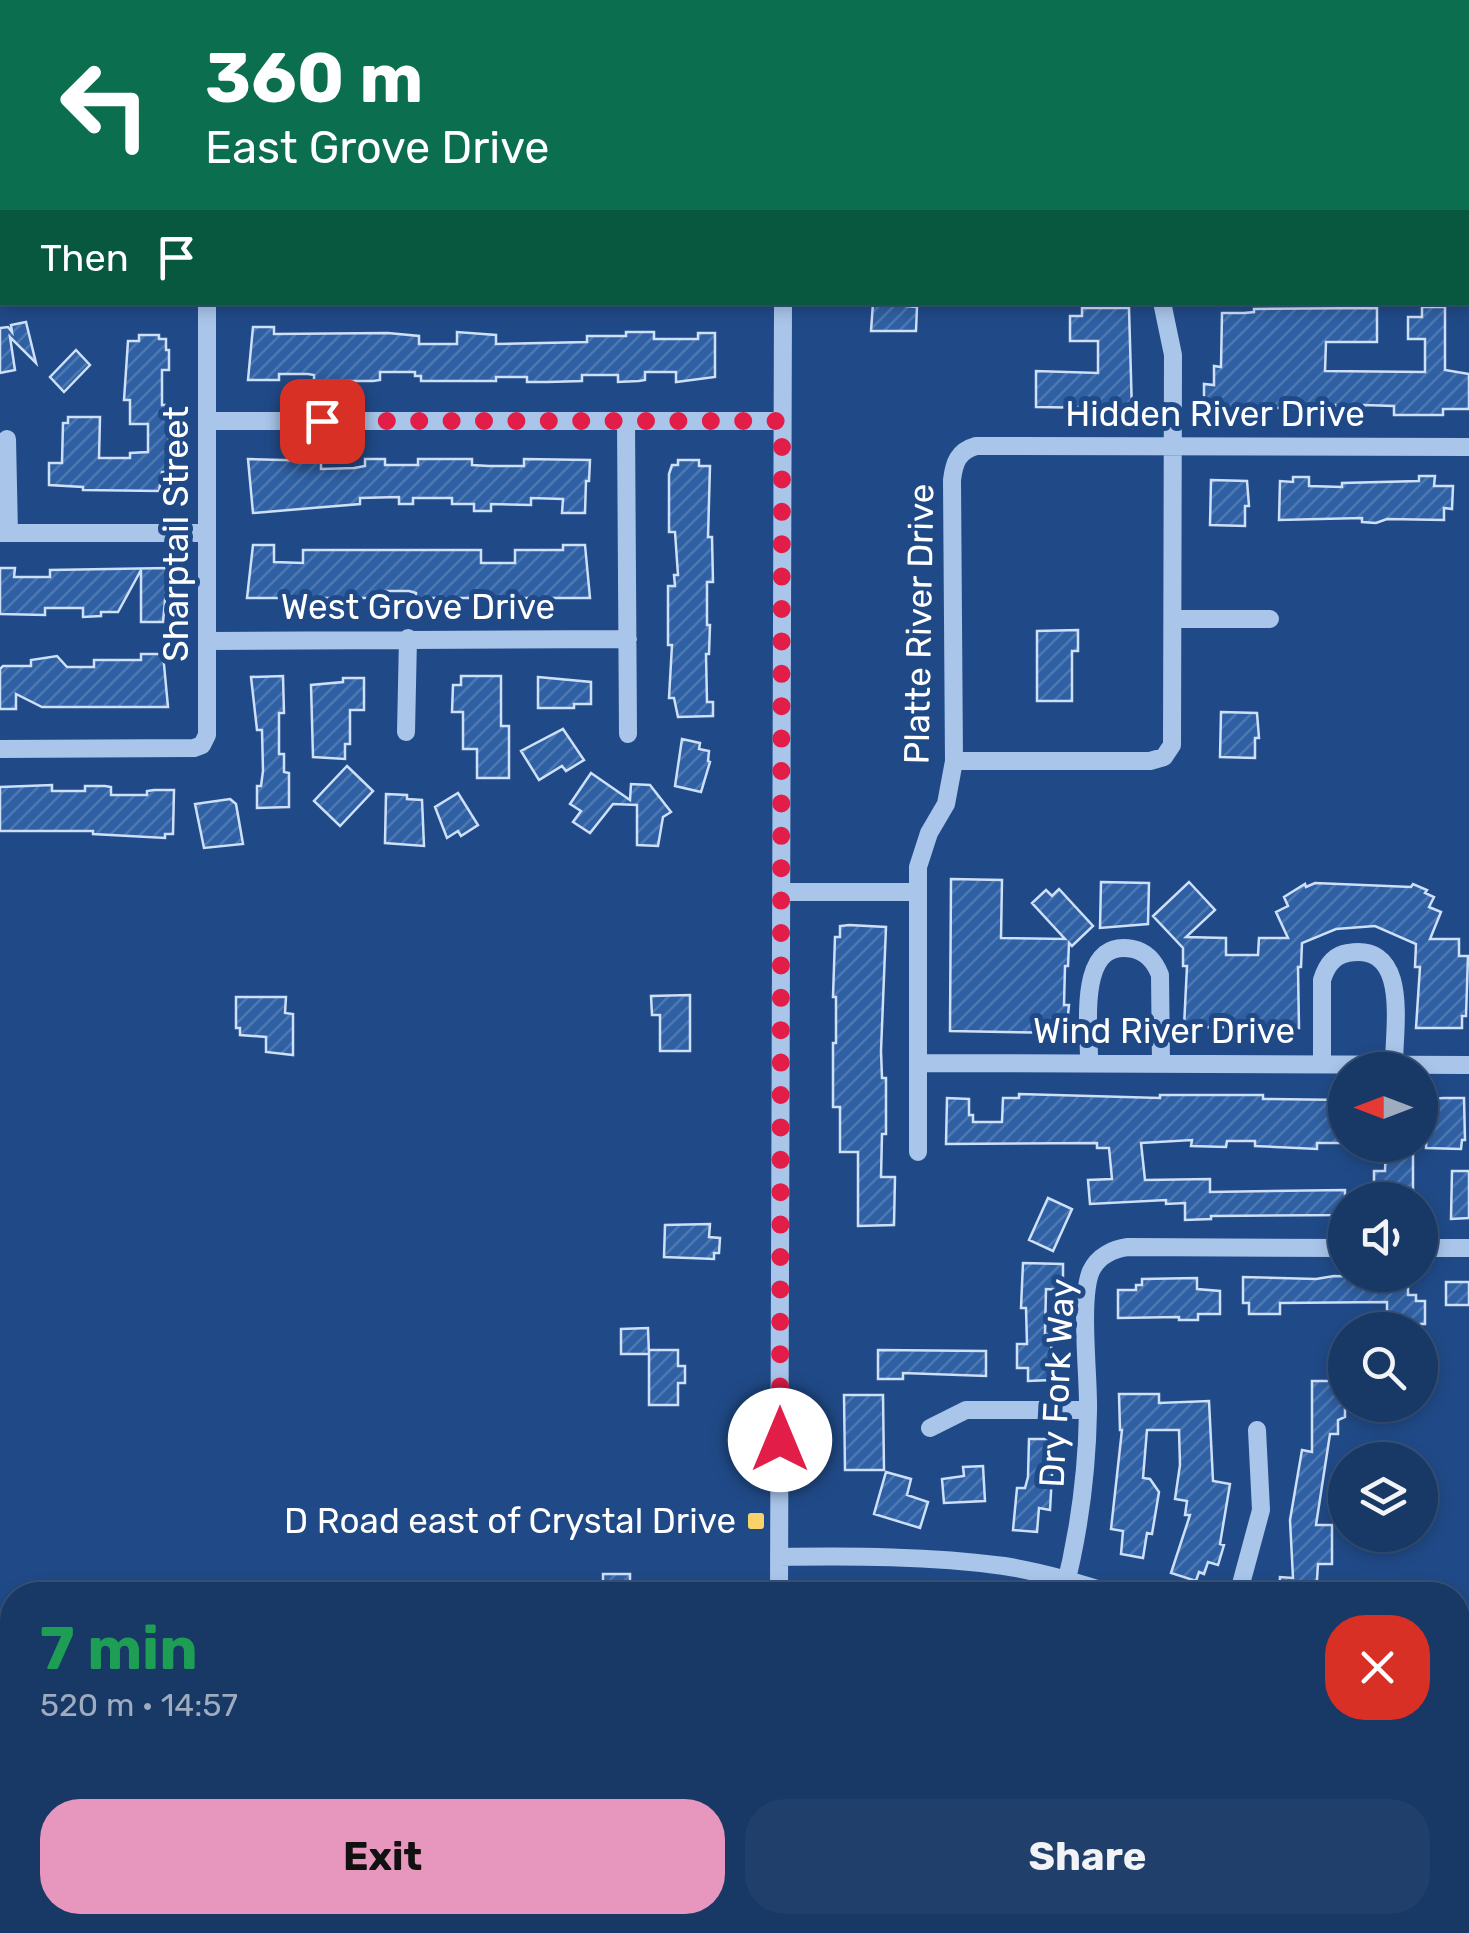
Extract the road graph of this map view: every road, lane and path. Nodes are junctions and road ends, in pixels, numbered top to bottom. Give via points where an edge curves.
1 (207, 305) edge
2 (783, 305) edge
3 (1163, 305) edge
4 (209, 421) junction
5 (626, 421) junction
6 (782, 421) junction
7 (8, 439) dead end
8 (1173, 446) junction
9 (1469, 447) edge
10 (962, 452) joint
11 (4, 533) edge
12 (207, 533) junction
13 (1270, 619) dead end
14 (1173, 620) junction
15 (408, 638) junction
16 (628, 639) junction
17 (209, 641) junction
18 (406, 732) dead end
19 (628, 734) dead end
20 (0, 749) edge
21 (954, 761) junction
22 (782, 892) junction
23 (918, 892) junction
24 (1394, 1052) edge
25 (918, 1063) junction
26 (1089, 1064) junction
27 (1162, 1064) junction
28 (1322, 1064) junction
29 (1328, 1064) edge
30 (1438, 1064) edge
31 (1469, 1064) edge
32 (918, 1152) dead end
33 (1328, 1248) edge
34 (1438, 1248) edge
35 (1469, 1248) edge
36 (1088, 1410) junction
37 (930, 1428) dead end
38 (1257, 1430) dead end
39 (779, 1558) junction
40 (779, 1582) edge
41 (1050, 1582) edge
42 (1066, 1582) edge
43 (1242, 1582) edge

1 - 4 street, Sharptail Street
2 - 6 street
3 - 8 street via 1173,355
4 - 5 street
4 - 12 street, Sharptail Street
5 - 6 street
5 - 16 street
6 - 22 street
7 - 11 street
8 - 9 street, Hidden River Drive
8 - 10 street, Hidden River Drive via 976,446
8 - 14 street
10 - 21 street, Platte River Drive via 952,480
11 - 12 street
12 - 17 street, Sharptail Street
13 - 14 street
14 - 21 street via 1173,730 1164,757
15 - 16 street, West Grove Drive
15 - 17 street, West Grove Drive
15 - 18 street
16 - 19 street
17 - 20 street, Sharptail Street via 202,745
21 - 23 street, Platte River Drive via 946,804 918,868
22 - 23 street
22 - 39 street
23 - 25 street, Platte River Drive
24 - 28 street via 1388,967 1378,956 1346,953 1322,980
25 - 26 street, Wind River Drive
25 - 32 street, Platte River Drive
26 - 27 street, Wind River Drive
26 - 27 street via 1091,975 1108,953 1126,948 1144,953 1160,975
27 - 28 street, Wind River Drive
28 - 29 street, Wind River Drive
30 - 31 street, Wind River Drive
33 - 36 street, Dry Fork Way via 1110,1252 1088,1282
34 - 35 street
36 - 37 street via 966,1410
36 - 42 street, Dry Fork Way via 1082,1509
38 - 43 street via 1261,1510
39 - 40 street
39 - 41 street via 866,1556 1004,1566

